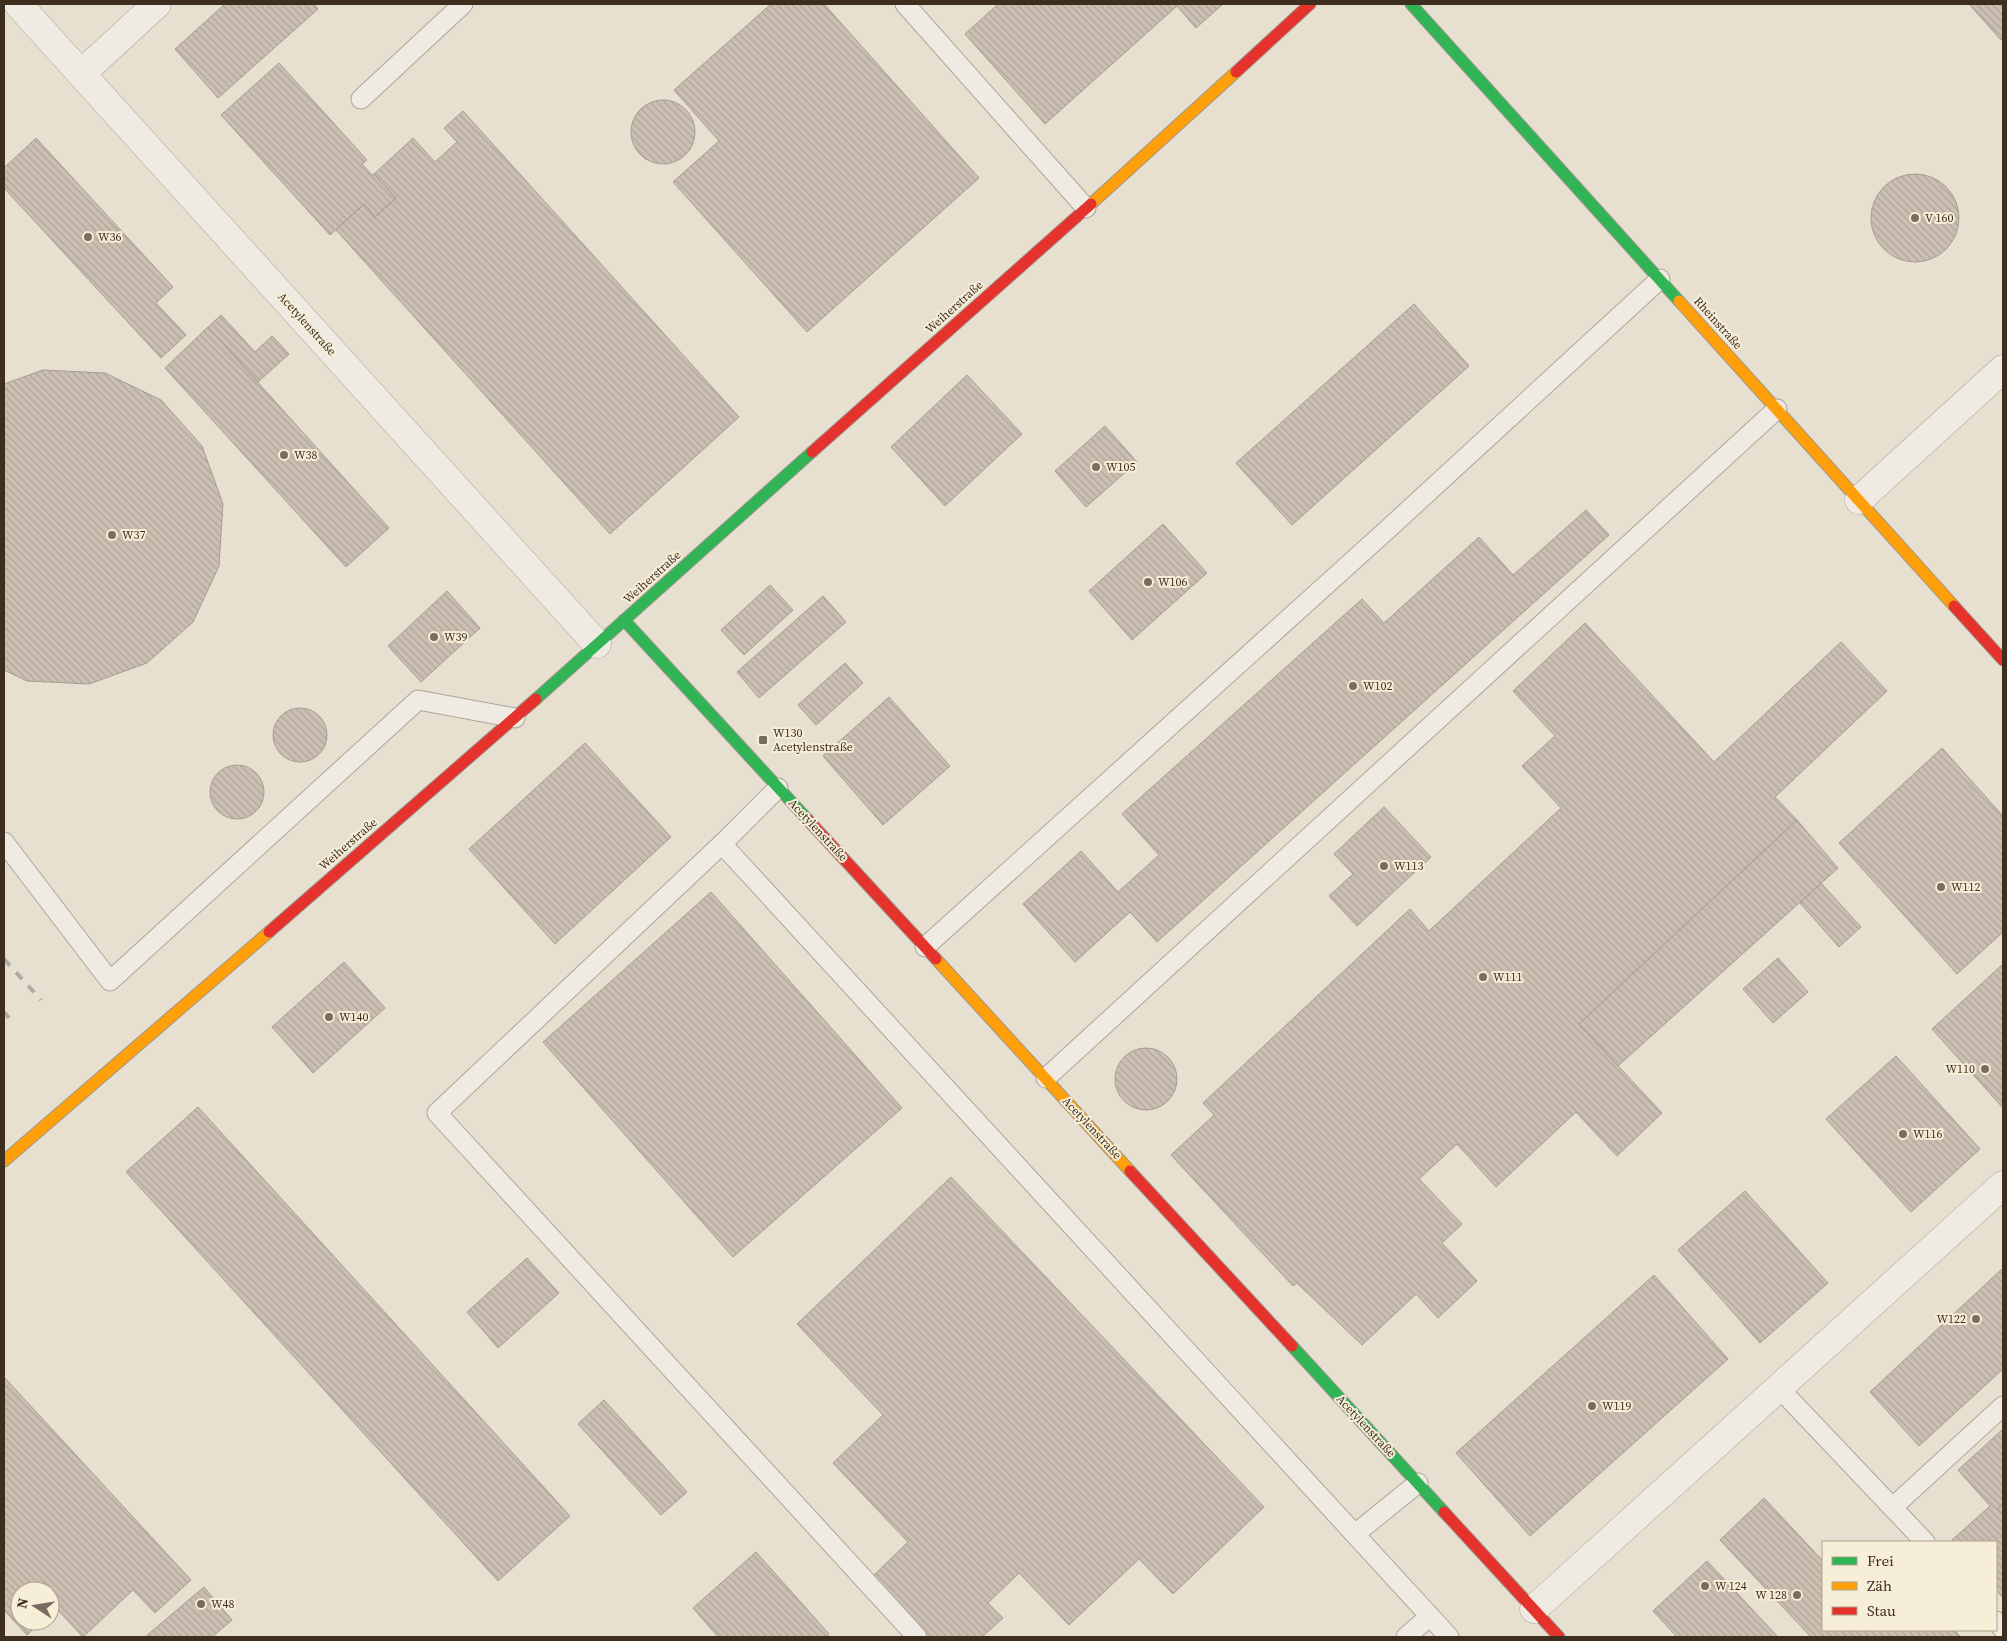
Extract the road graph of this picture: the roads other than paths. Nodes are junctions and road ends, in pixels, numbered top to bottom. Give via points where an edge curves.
1 (18, 4) edge
2 (157, 4) edge
3 (464, 4) edge
4 (905, 4) edge
5 (1310, 4) edge
6 (1411, 4) edge
7 (81, 74) junction
8 (361, 99) dead end
9 (1086, 208) junction
10 (1660, 279) junction
11 (2003, 369) edge
12 (1777, 409) junction
13 (1859, 500) junction
14 (624, 620) junction
15 (597, 644) junction
16 (2003, 660) edge
17 (516, 718) junction
18 (778, 788) junction
19 (4, 842) edge
20 (722, 844) junction
21 (925, 947) junction
22 (1046, 1078) junction
23 (4, 1161) edge
24 (2003, 1185) edge
25 (1779, 1388) junction
26 (2003, 1406) edge
27 (1418, 1483) junction
28 (1893, 1508) junction
29 (1355, 1534) junction
30 (1923, 1541) edge
31 (1534, 1609) junction
32 (1430, 1616) junction
33 (917, 1637) edge
34 (1406, 1637) edge
35 (1450, 1637) edge
36 (1559, 1637) edge

1 - 7 street, Acetylenstraße
2 - 7 street
3 - 8 lane
4 - 9 lane
5 - 9 street, Weiherstraße
6 - 10 street, Rheinstraße
7 - 15 street, Acetylenstraße
9 - 14 street, Weiherstraße
10 - 12 street, Rheinstraße
10 - 21 lane
11 - 13 street
12 - 13 street, Rheinstraße
12 - 22 lane
13 - 16 street, Rheinstraße
14 - 15 street, Weiherstraße
14 - 18 street, Acetylenstraße
15 - 17 street, Weiherstraße
17 - 19 lane via 418,700 110,981
17 - 23 street, Weiherstraße
18 - 20 lane
18 - 21 street, Acetylenstraße
20 - 29 lane
20 - 33 lane via 437,1113
21 - 22 street, Acetylenstraße
22 - 27 street, Acetylenstraße
24 - 25 street
25 - 28 lane
25 - 31 street
26 - 28 lane
27 - 29 lane
27 - 31 street, Acetylenstraße
28 - 30 lane
29 - 32 lane
31 - 36 street, Acetylenstraße
32 - 34 lane
32 - 35 lane

